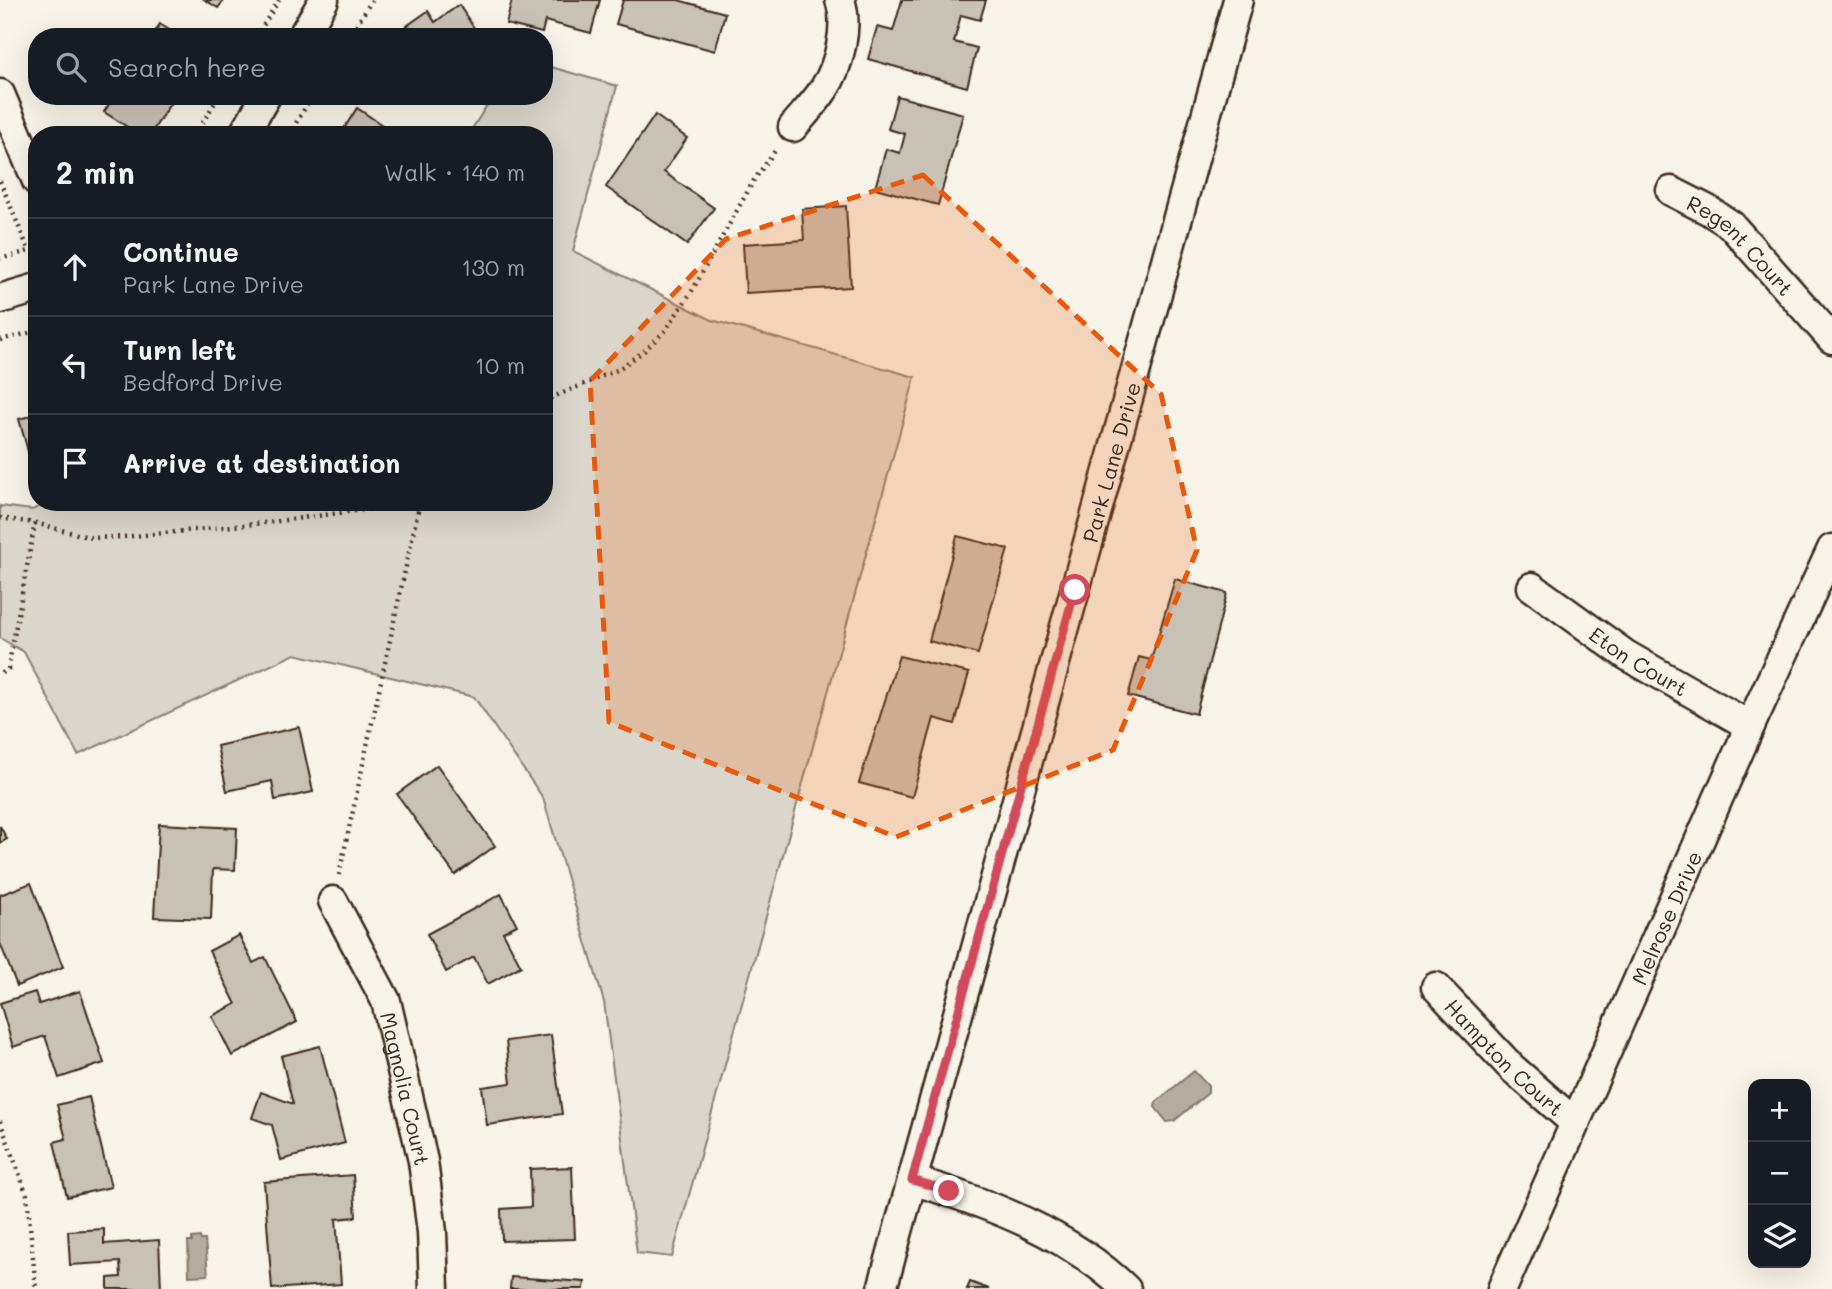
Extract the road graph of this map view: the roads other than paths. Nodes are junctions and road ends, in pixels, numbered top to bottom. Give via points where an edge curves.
1 (324, 0) edge
2 (840, 0) edge
3 (1238, 0) edge
4 (307, 28) edge
5 (0, 94) edge
6 (261, 105) edge
7 (248, 126) edge
8 (793, 127) road end
9 (28, 160) edge
10 (1671, 191) dead end
11 (28, 291) edge
12 (0, 299) edge
13 (1832, 339) edge
14 (1832, 549) edge
15 (1532, 587) dead end
16 (1750, 726) junction
17 (333, 901) road end
18 (1436, 987) dead end
19 (1575, 1123) junction
20 (912, 1180) junction
21 (434, 1289) edge
22 (883, 1289) edge
23 (1126, 1289) edge
24 (1502, 1289) edge

1 - 4 street
2 - 8 street via 843,34 835,66 825,88
3 - 20 street, Park Lane Drive
5 - 9 street
6 - 7 street
10 - 13 street, Regent Court via 1731,225
11 - 12 street
14 - 16 street, Melrose Drive
15 - 16 street, Eton Court via 1626,655
16 - 19 street, Melrose Drive
17 - 21 street, Magnolia Court via 386,1002 423,1161
18 - 19 street, Hampton Court via 1513,1068
19 - 24 street, Melrose Drive
20 - 22 street, Park Lane Drive
20 - 23 street via 1014,1216 1072,1246

